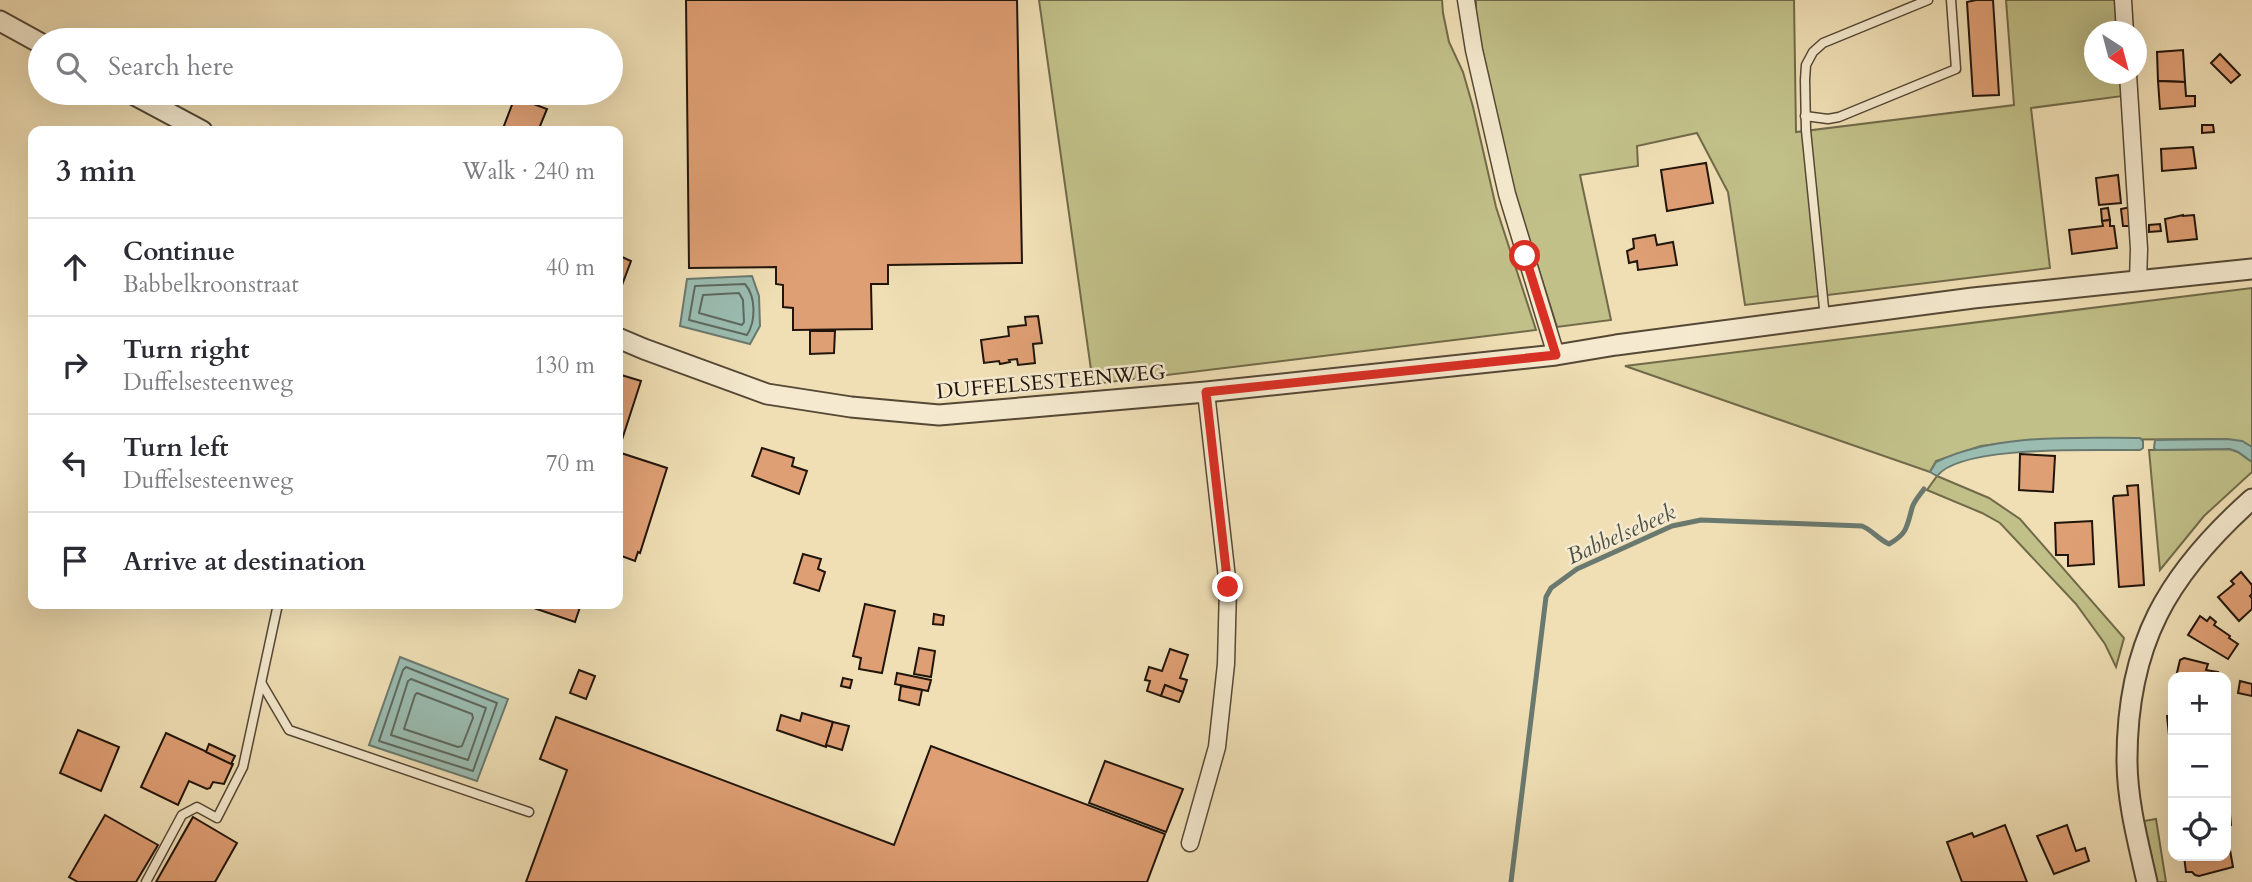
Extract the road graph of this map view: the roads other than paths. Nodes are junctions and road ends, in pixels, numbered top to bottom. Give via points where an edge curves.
1 (1466, 0) edge
2 (1928, 0) edge
3 (1951, 0) edge
4 (2123, 0) edge
5 (0, 21) edge
6 (2125, 21) edge
7 (28, 36) edge
8 (2129, 84) edge
9 (153, 105) edge
10 (1805, 116) junction
11 (193, 126) edge
12 (2252, 269) edge
13 (2138, 281) junction
14 (1825, 318) junction
15 (623, 340) edge
16 (1556, 355) junction
17 (1206, 392) junction
18 (2252, 499) edge
19 (277, 609) edge
20 (262, 684) junction
21 (529, 812) dead end
22 (1190, 843) dead end
23 (146, 882) edge
24 (2147, 882) edge

1 - 16 street via 1507,194
2 - 10 lane via 1823,43 1813,52 1806,65
3 - 10 lane via 1956,69 1839,117
4 - 6 street
5 - 7 street
8 - 13 street
9 - 11 street
10 - 14 lane
12 - 13 street, DUFFELSESTEENWEG
13 - 14 street, DUFFELSESTEENWEG
14 - 16 street, DUFFELSESTEENWEG
15 - 17 street, DUFFELSESTEENWEG via 767,394 939,415
16 - 17 street, DUFFELSESTEENWEG
17 - 22 street via 1228,587 1226,664 1217,747
18 - 24 street via 2187,565 2151,629 2136,668 2127,761
19 - 20 lane
20 - 21 lane via 289,730
20 - 23 lane via 243,767 217,818 197,807 182,815

